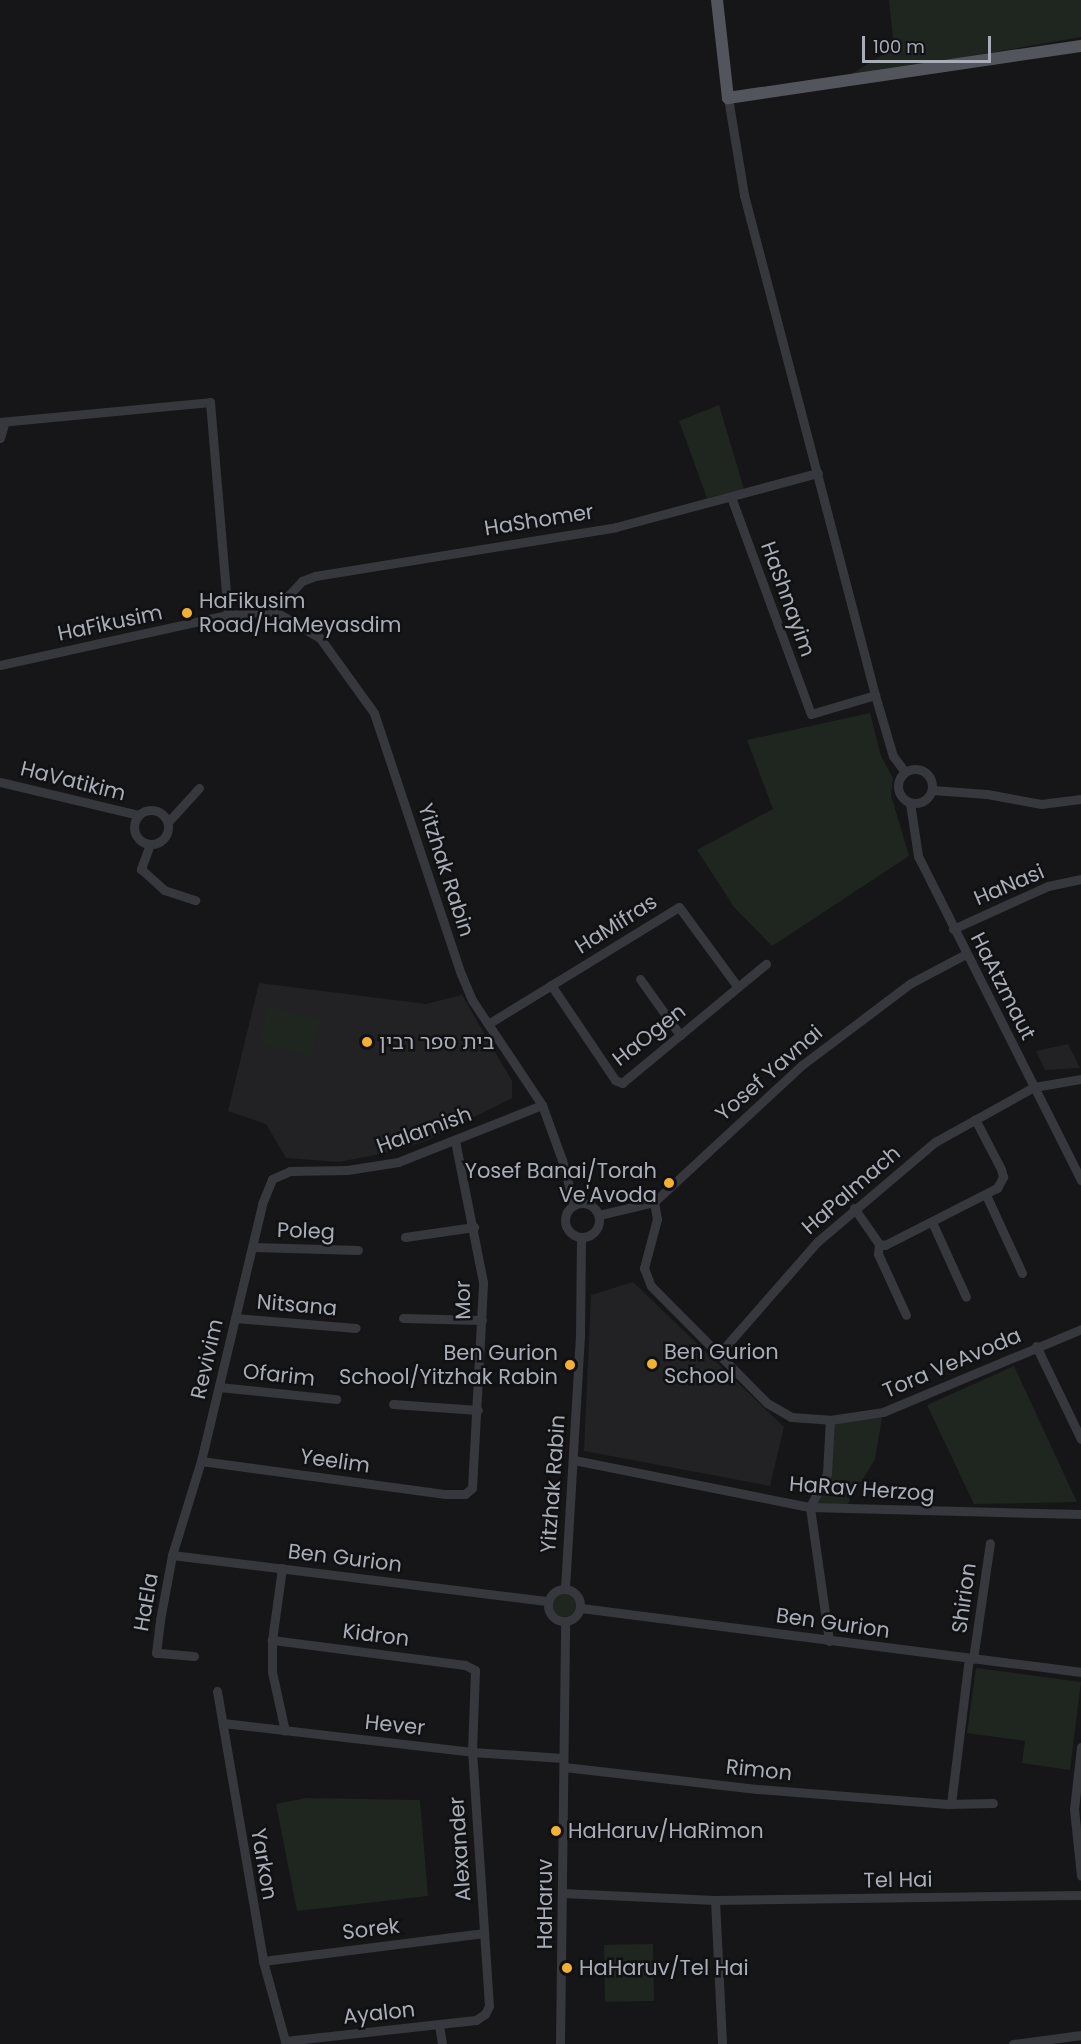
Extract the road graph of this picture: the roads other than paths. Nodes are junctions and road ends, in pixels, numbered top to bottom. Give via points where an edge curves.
1 (717, 0) edge
2 (1081, 46) edge
3 (728, 98) junction
4 (2, 423) edge
5 (0, 438) edge
6 (818, 472) junction
7 (731, 497) junction
8 (274, 611) junction
9 (228, 615) junction
10 (0, 665) edge
11 (875, 695) junction
12 (905, 772) junction
13 (0, 782) edge
14 (199, 788) dead end
15 (932, 790) junction
16 (1081, 799) edge
17 (910, 803) junction
18 (138, 815) junction
19 (168, 822) junction
20 (150, 844) junction
21 (1081, 879) edge
22 (195, 900) dead end
23 (953, 929) junction
24 (966, 954) junction
25 (766, 964) dead end
26 (640, 979) dead end
27 (551, 986) junction
28 (737, 986) junction
29 (488, 1024) junction
30 (680, 1035) junction
31 (1081, 1079) edge
32 (1034, 1087) junction
33 (542, 1105) junction
34 (975, 1119) junction
35 (455, 1140) junction
36 (280, 1175) joint
37 (1081, 1180) edge
38 (986, 1195) junction
39 (654, 1202) junction
40 (574, 1205) junction
41 (854, 1208) junction
42 (599, 1215) junction
43 (932, 1222) junction
44 (474, 1227) junction
45 (405, 1236) dead end
46 (581, 1238) junction
47 (879, 1244) junction
48 (252, 1247) junction
49 (358, 1250) dead end
50 (1022, 1273) dead end
51 (966, 1296) dead end
52 (906, 1315) dead end
53 (236, 1318) junction
54 (403, 1318) dead end
55 (482, 1320) junction
56 (356, 1328) dead end
57 (1081, 1329) edge
58 (1036, 1346) junction
59 (719, 1354) junction
60 (219, 1387) junction
61 (336, 1400) dead end
62 (393, 1404) dead end
63 (478, 1410) junction
64 (830, 1420) junction
65 (1081, 1439) edge
66 (574, 1460) junction
67 (201, 1461) junction
68 (465, 1494) joint
69 (810, 1507) junction
70 (1081, 1514) edge
71 (990, 1543) dead end
72 (172, 1555) junction
73 (282, 1568) junction
74 (565, 1588) junction
75 (548, 1601) junction
76 (580, 1608) junction
77 (565, 1621) junction
78 (272, 1640) junction
79 (829, 1641) junction
80 (194, 1656) dead end
81 (971, 1659) junction
82 (475, 1670) joint
83 (1081, 1672) edge
84 (217, 1691) dead end
85 (223, 1723) junction
86 (285, 1731) junction
87 (1081, 1746) edge
88 (472, 1752) junction
89 (563, 1763) junction
90 (993, 1803) dead end
91 (951, 1804) junction
92 (1077, 1810) edge
93 (1081, 1876) edge
94 (562, 1893) junction
95 (1081, 1895) edge
96 (715, 1900) junction
97 (484, 1933) junction
98 (263, 1961) junction
99 (476, 2020) joint
100 (439, 2025) junction
101 (1081, 2035) edge
102 (285, 2041) joint
103 (442, 2044) edge
104 (560, 2044) edge
105 (722, 2044) edge
106 (1013, 2044) edge

1 - 3 main road
2 - 3 main road
3 - 6 street via 744,195
4 - 5 street
4 - 9 street via 210,402
6 - 7 street, HaShomer
6 - 11 street
7 - 8 street, HaShomer via 616,527 315,576 302,581
7 - 11 street, HaShnayim via 811,714
8 - 9 street
8 - 29 street, Yitzhak Rabin via 320,638 374,712 461,974
9 - 10 street, HaFikusim
11 - 12 street via 889,747
12 - 15 street via 915,768 925,771 932,779
12 - 17 street via 898,786 901,796
13 - 18 street, HaVatikim
14 - 19 street
15 - 16 street via 987,794 1041,804
15 - 17 street via 926,800
17 - 23 street, HaAtzmaut via 918,856
18 - 19 street via 147,809 158,810
18 - 20 street via 134,825 136,836
19 - 20 street via 165,838
20 - 22 street via 141,869 164,890
21 - 23 street, HaNasi via 1048,886
23 - 24 street, HaAtzmaut
24 - 32 street, HaAtzmaut
24 - 39 street, Yosef Yavnai via 911,983 818,1052
25 - 28 street, HaOgen
26 - 30 street
27 - 28 street, HaMifras via 679,907
27 - 29 street, HaMifras
27 - 30 street, HaOgen via 615,1080 622,1083
28 - 30 street, HaOgen
29 - 33 street, Yitzhak Rabin
31 - 32 street, HaPalmach
32 - 34 street, HaPalmach
32 - 37 street, HaAtzmaut
33 - 35 street, Halamish
33 - 40 street, Yitzhak Rabin
34 - 38 street via 1003,1177 997,1188
34 - 41 street, HaPalmach via 935,1142
35 - 36 street, Halamish via 379,1167 300,1170
35 - 44 street, Mor
36 - 48 street, Revivim via 268,1187
38 - 43 street
38 - 50 street
39 - 42 street
39 - 59 street, Tora VeAvoda via 657,1219 644,1268 646,1278
40 - 42 street via 588,1204
40 - 46 street via 566,1215 566,1227
41 - 47 street
41 - 59 street, HaPalmach via 776,1285
42 - 46 street via 596,1231
43 - 47 street
43 - 51 street
44 - 45 street
44 - 55 street, Mor via 483,1282
46 - 66 street, Yitzhak Rabin
47 - 52 street via 878,1254
48 - 49 street, Poleg
48 - 53 street, Revivim
53 - 56 street, Nitsana
53 - 60 street, Revivim
54 - 55 street
55 - 63 street, Mor
57 - 58 street, Tora VeAvoda
58 - 64 street, Tora VeAvoda via 883,1412
58 - 65 street
59 - 64 street, Tora VeAvoda via 778,1411 791,1417
60 - 61 street, Ofarim
60 - 67 street, Revivim
62 - 63 street
63 - 68 street, Mor via 474,1478 472,1488
64 - 69 street via 827,1473
66 - 69 street, HaRav Herzog
66 - 74 street, Yitzhak Rabin
67 - 68 street, Yeelim
67 - 72 street, Revivim
69 - 70 street, HaRav Herzog
69 - 79 street
71 - 81 street, Shirion
72 - 73 street, Ben Gurion
72 - 80 street, HaEla via 156,1653
73 - 75 street, Ben Gurion
73 - 78 street
74 - 75 street via 554,1592
74 - 76 street via 579,1597
75 - 77 street via 554,1617
76 - 77 street via 576,1616
76 - 79 street, Ben Gurion
77 - 89 street, HaHaruv
78 - 82 street, Kidron via 465,1665
78 - 86 street via 272,1672
79 - 81 street, Ben Gurion
81 - 83 street, Ben Gurion
81 - 91 street
82 - 88 street, Alexander
84 - 85 street, Yarkon
85 - 86 street, Hever
85 - 98 street, Yarkon
86 - 88 street, Hever
87 - 92 street
88 - 89 street, Hever
88 - 97 street, Alexander
89 - 91 street, Rimon via 757,1789
89 - 94 street, HaHaruv
90 - 91 street, Rimon
92 - 93 street
94 - 96 street, Tel Hai
94 - 104 street, HaHaruv
95 - 96 street, Tel Hai
96 - 105 street
97 - 98 street, Sorek
97 - 99 street, Alexander via 489,2006
98 - 102 street, Yarkon
99 - 100 street, Ayalon
100 - 102 street, Ayalon
100 - 103 street
101 - 106 street

